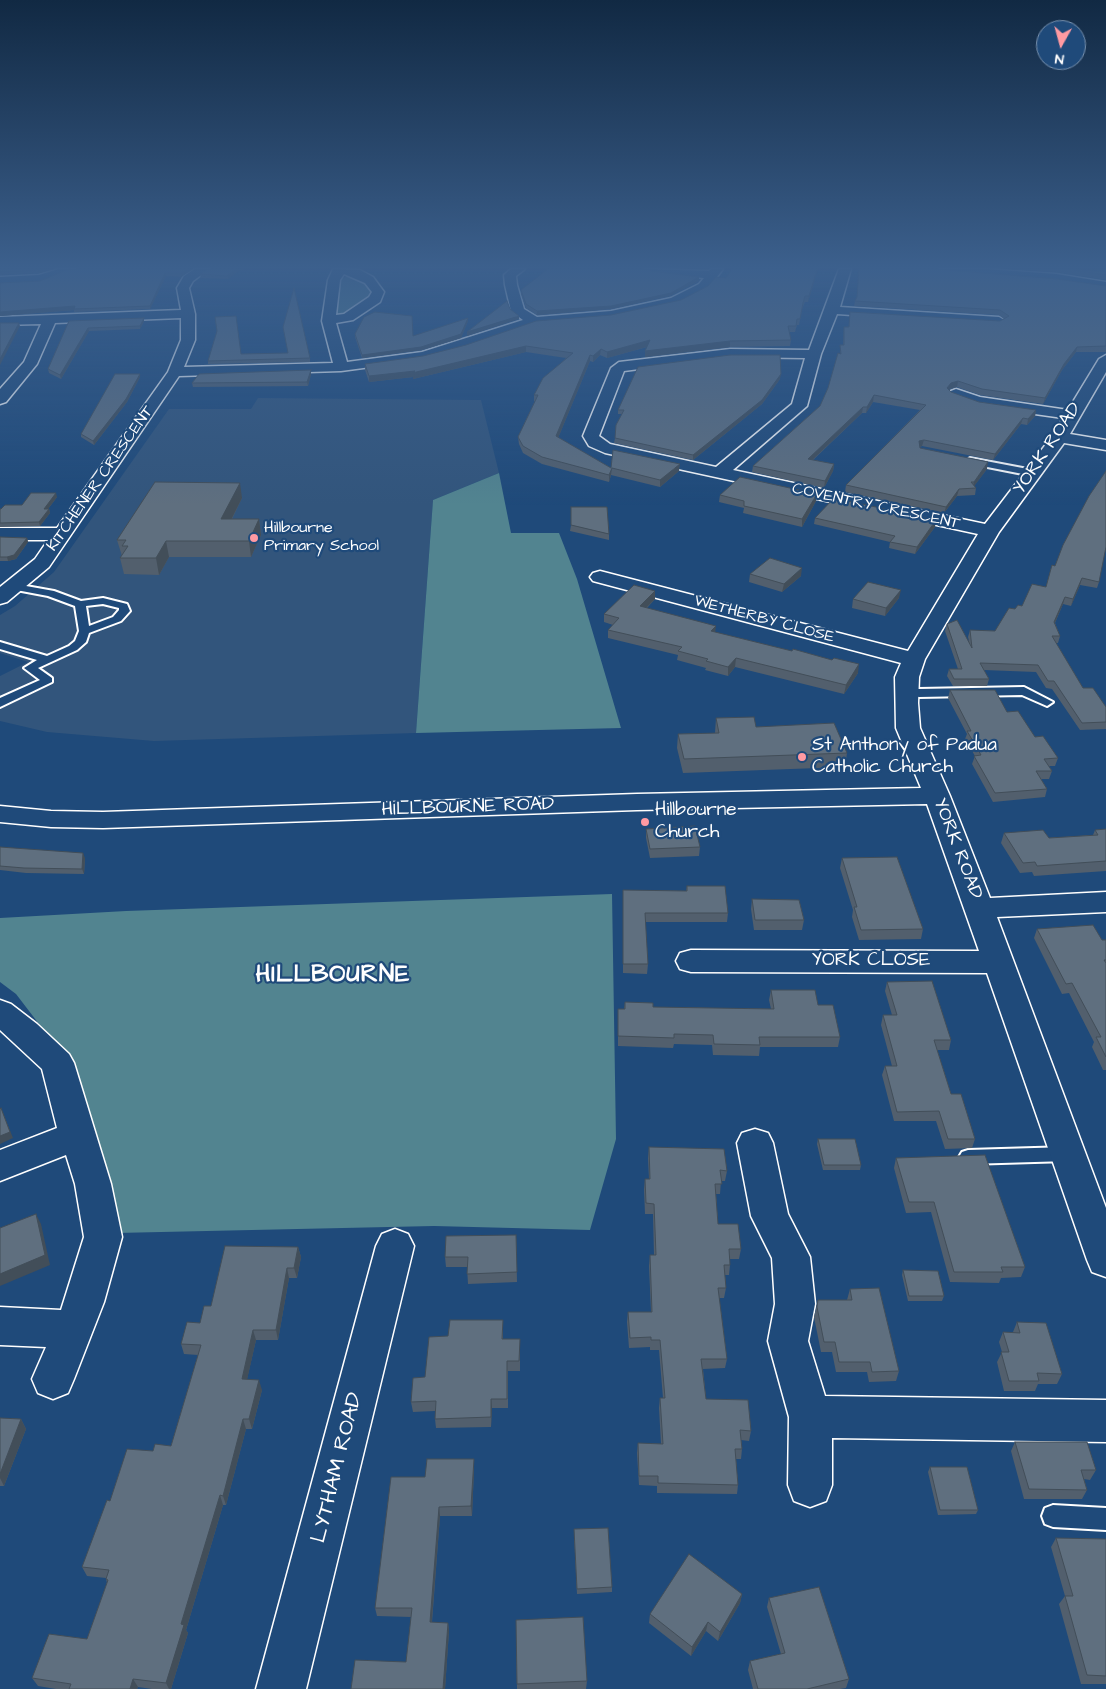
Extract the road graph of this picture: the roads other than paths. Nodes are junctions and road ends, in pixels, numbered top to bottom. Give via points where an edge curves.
1 (39, 348) edge
2 (185, 348) edge
3 (336, 348) edge
4 (454, 348) edge
5 (817, 348) edge
6 (814, 354) junction
7 (1106, 359) edge
8 (341, 367) junction
9 (175, 372) junction
10 (6, 387) edge
11 (956, 394) edge
12 (0, 399) edge
13 (1072, 415) junction
14 (1060, 437) junction
15 (1106, 445) edge
16 (963, 459) edge
17 (719, 473) junction
18 (1032, 473) junction
19 (990, 531) junction
20 (0, 534) edge
21 (62, 534) junction
22 (611, 578) dead end
23 (16, 587) junction
24 (0, 598) edge
25 (80, 604) junction
26 (84, 631) junction
27 (0, 645) edge
28 (914, 659) junction
29 (48, 660) junction
30 (906, 691) junction
31 (1047, 702) dead end
32 (0, 703) edge
33 (937, 796) junction
34 (0, 814) edge
35 (1106, 902) edge
36 (979, 908) junction
37 (691, 961) dead end
38 (998, 962) junction
39 (0, 1012) edge
40 (76, 1134) junction
41 (755, 1143) dead end
42 (1068, 1154) junction
43 (950, 1157) edge
44 (0, 1166) edge
45 (1103, 1243) edge
46 (395, 1246) dead end
47 (0, 1326) edge
48 (73, 1330) junction
49 (54, 1378) dead end
50 (810, 1418) junction
51 (1106, 1421) edge
52 (810, 1484) dead end
53 (1053, 1516) dead end
54 (1106, 1519) edge
55 (281, 1689) edge

1 - 10 street
2 - 9 street, KITCHENER CRESCENT
3 - 8 street
4 - 8 street via 423,356
5 - 6 street
6 - 17 street via 799,406
6 - 17 street, COVENTRY CRESCENT via 730,353 633,363 618,368 591,436 595,442 605,448
7 - 13 street, YORK ROAD
8 - 9 street
9 - 21 street, KITCHENER CRESCENT
10 - 12 street
11 - 13 street via 978,401
13 - 14 street, YORK ROAD
14 - 15 street
14 - 18 street, YORK ROAD
16 - 18 lane
17 - 19 street, COVENTRY CRESCENT
18 - 19 street, YORK ROAD
19 - 28 street, YORK ROAD
20 - 21 street
21 - 23 street, KITCHENER CRESCENT via 42,563
22 - 28 street, WETHERBY CLOSE
23 - 24 street, KITCHENER CRESCENT
23 - 25 lane via 50,593
25 - 26 lane
25 - 26 lane via 103,601 123,606 125,611 117,619
26 - 29 lane via 80,642 73,648
27 - 29 lane
28 - 30 street, YORK ROAD
29 - 32 lane via 30,668 48,680
30 - 31 lane via 1024,691
30 - 33 street, YORK ROAD via 908,728
33 - 34 street, HILLBOURNE ROAD via 103,820
33 - 36 street, YORK ROAD
35 - 36 street
36 - 38 street, YORK ROAD
37 - 38 street, YORK CLOSE via 745,970
38 - 42 street, YORK ROAD
39 - 40 street via 57,1063
40 - 44 street
40 - 48 street via 92,1184 103,1237
41 - 50 street via 770,1216 791,1257 794,1304 788,1341
42 - 43 lane
42 - 45 street, YORK ROAD
46 - 55 street, LYTHAM ROAD
47 - 48 street
48 - 49 street
50 - 51 street
50 - 52 street
53 - 54 lane

